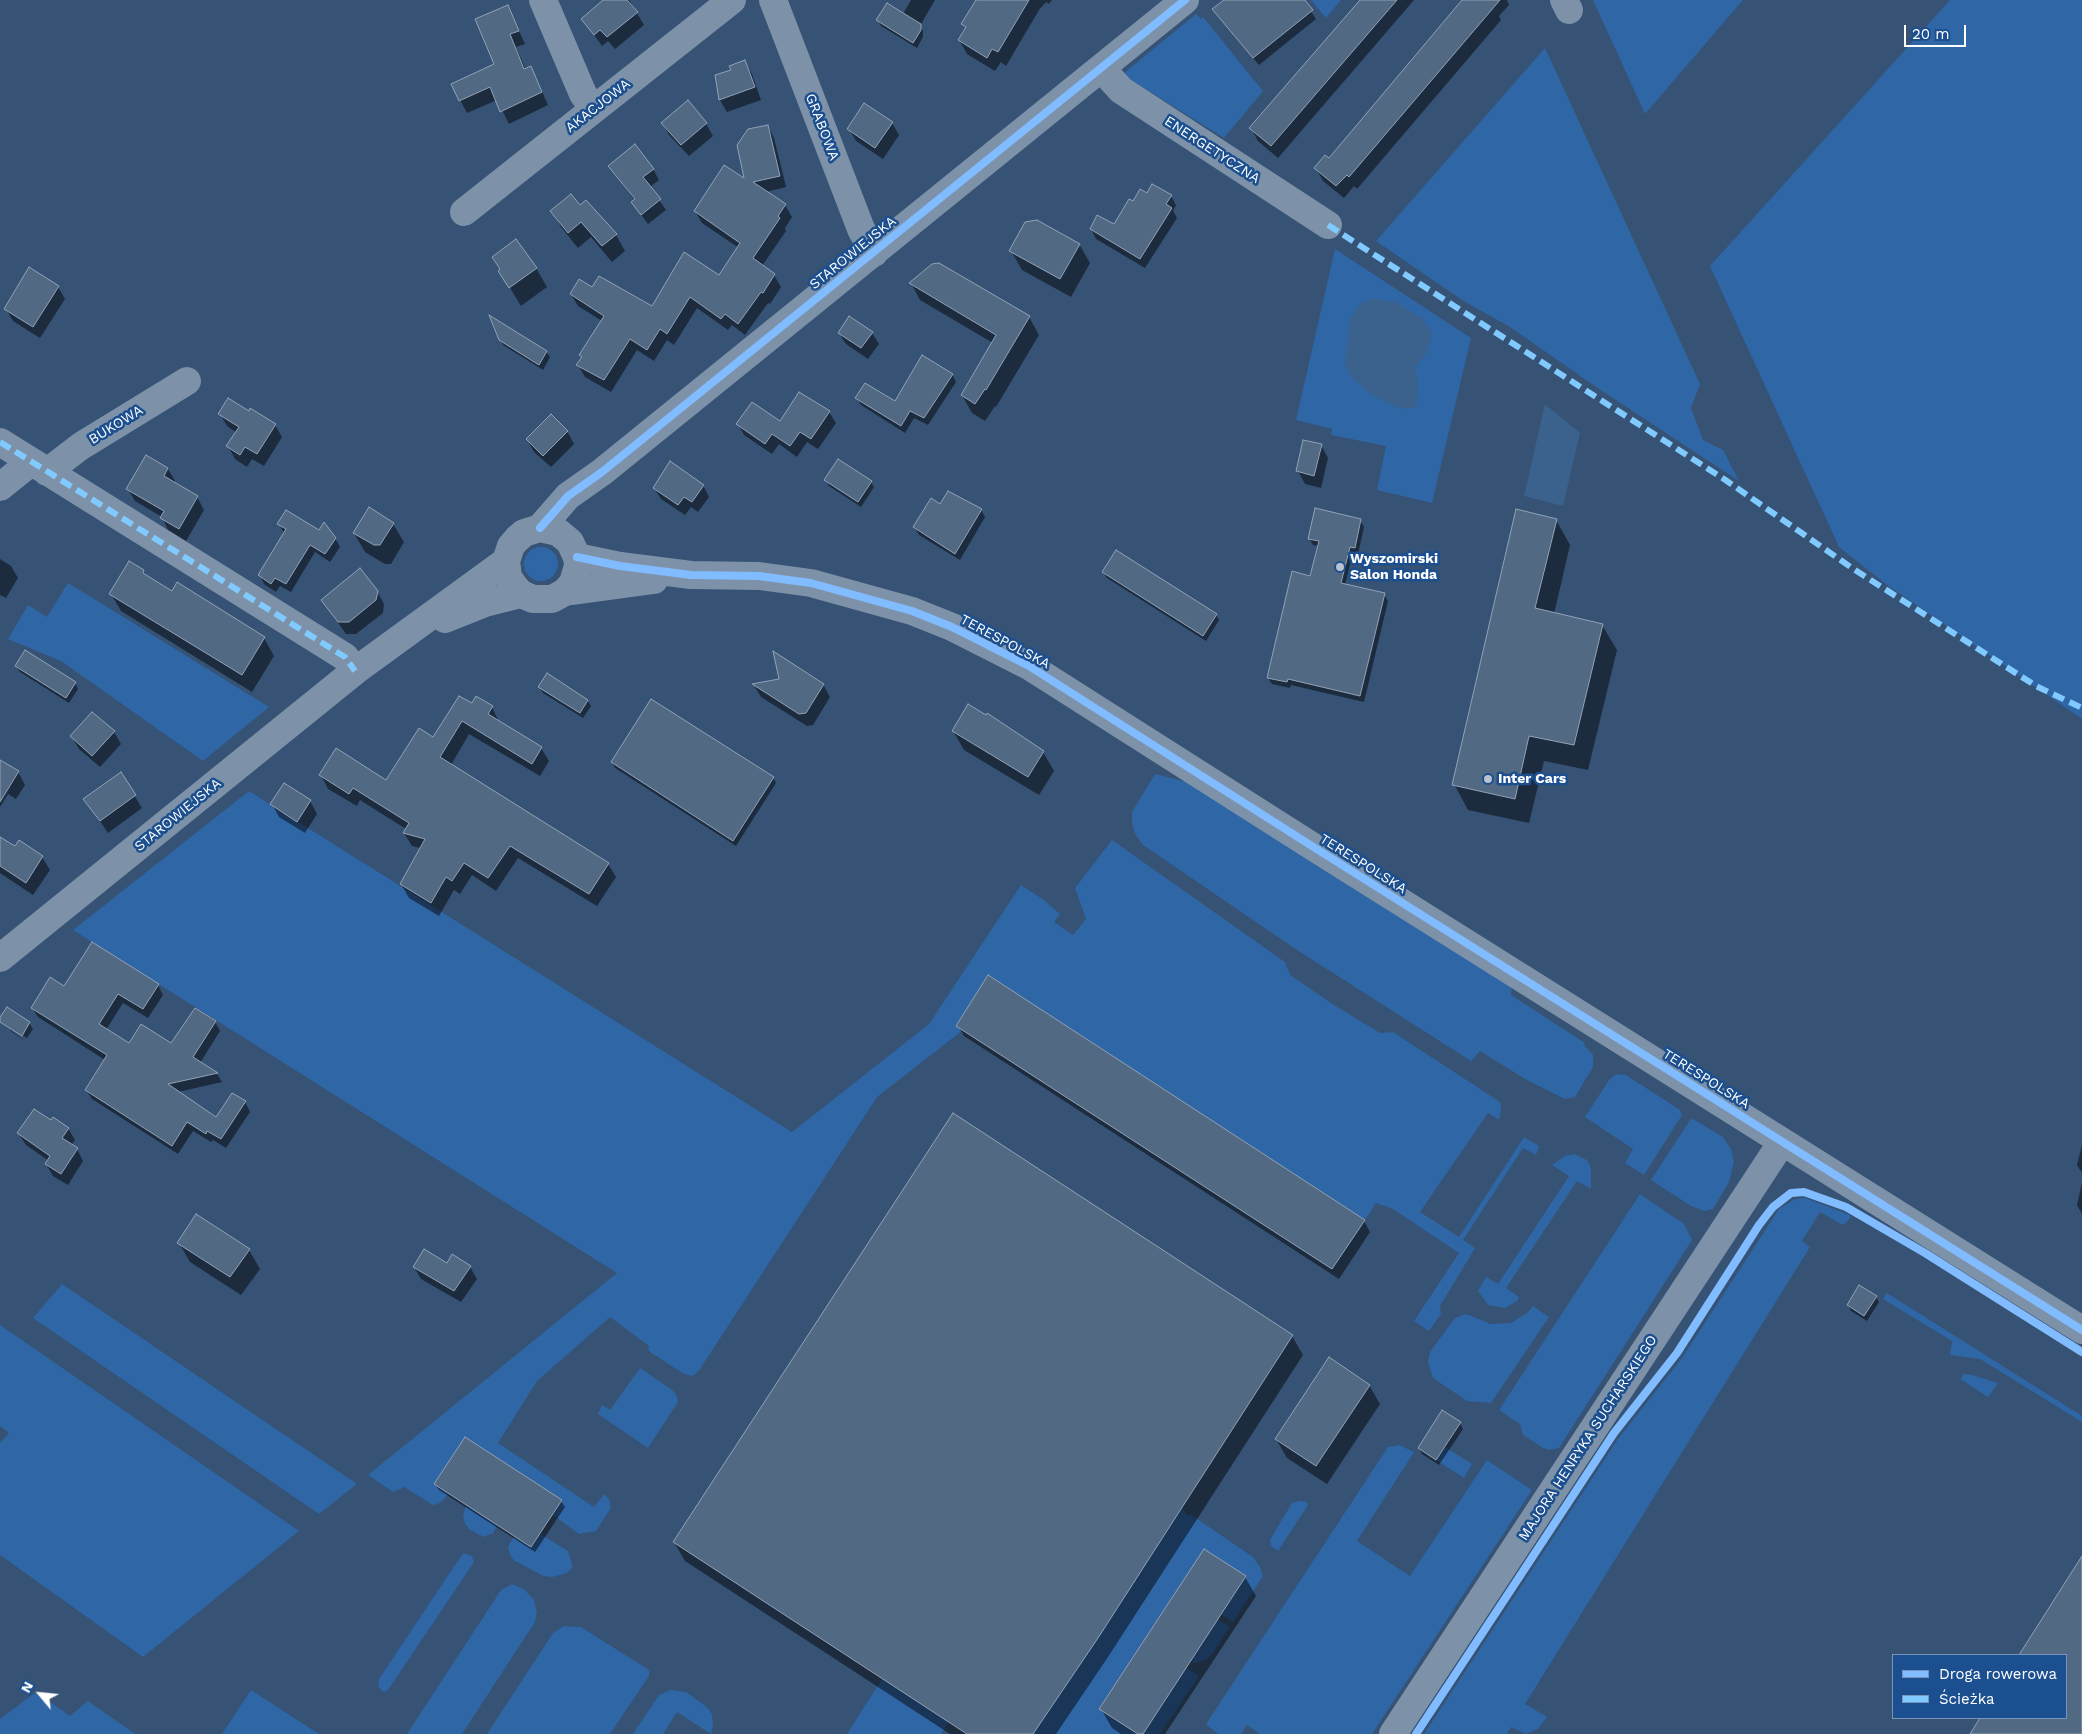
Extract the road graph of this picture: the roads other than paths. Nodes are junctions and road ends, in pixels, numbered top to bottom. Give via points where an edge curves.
1 (542, 0) edge
2 (732, 0) edge
3 (773, 0) edge
4 (1185, 0) edge
5 (1101, 68) junction
6 (594, 109) junction
7 (464, 212) dead end
8 (1328, 225) dead end
9 (874, 253) junction
10 (187, 381) dead end
11 (0, 442) edge
12 (39, 467) junction
13 (602, 472) junction
14 (0, 487) edge
15 (540, 528) junction
16 (574, 550) junction
17 (506, 561) junction
18 (691, 575) junction
19 (565, 592) junction
20 (521, 594) junction
21 (411, 632) junction
22 (356, 671) junction
23 (0, 958) edge
24 (1782, 1142) junction
25 (2082, 1330) edge
26 (1393, 1734) edge

1 - 6 street via 583,94
2 - 6 street, AKACJOWA
3 - 9 street, GRABOWA via 861,228
4 - 5 street, STAROWIEJSKA
5 - 8 street, ENERGETYCZNA via 1121,90
5 - 9 street, STAROWIEJSKA
6 - 7 street, AKACJOWA
9 - 13 street, STAROWIEJSKA
10 - 12 street, BUKOWA via 81,446
11 - 12 street
12 - 14 street, BUKOWA
12 - 22 street via 345,657
13 - 15 street, STAROWIEJSKA via 568,496
13 - 16 street, STAROWIEJSKA via 577,512
15 - 16 street via 558,532
15 - 17 street via 517,539
16 - 18 street, TERESPOLSKA via 620,566
16 - 19 street via 577,574
17 - 20 street via 508,577
17 - 21 street, STAROWIEJSKA
18 - 19 street, TERESPOLSKA
18 - 24 street, TERESPOLSKA via 759,576 811,582 912,611 952,627 1029,666
19 - 20 street via 543,600
20 - 21 street, STAROWIEJSKA via 485,603
21 - 22 street, STAROWIEJSKA
22 - 23 street, STAROWIEJSKA
24 - 25 street, TERESPOLSKA
24 - 26 street, MAJORA HENRYKA SUCHARSKIEGO

